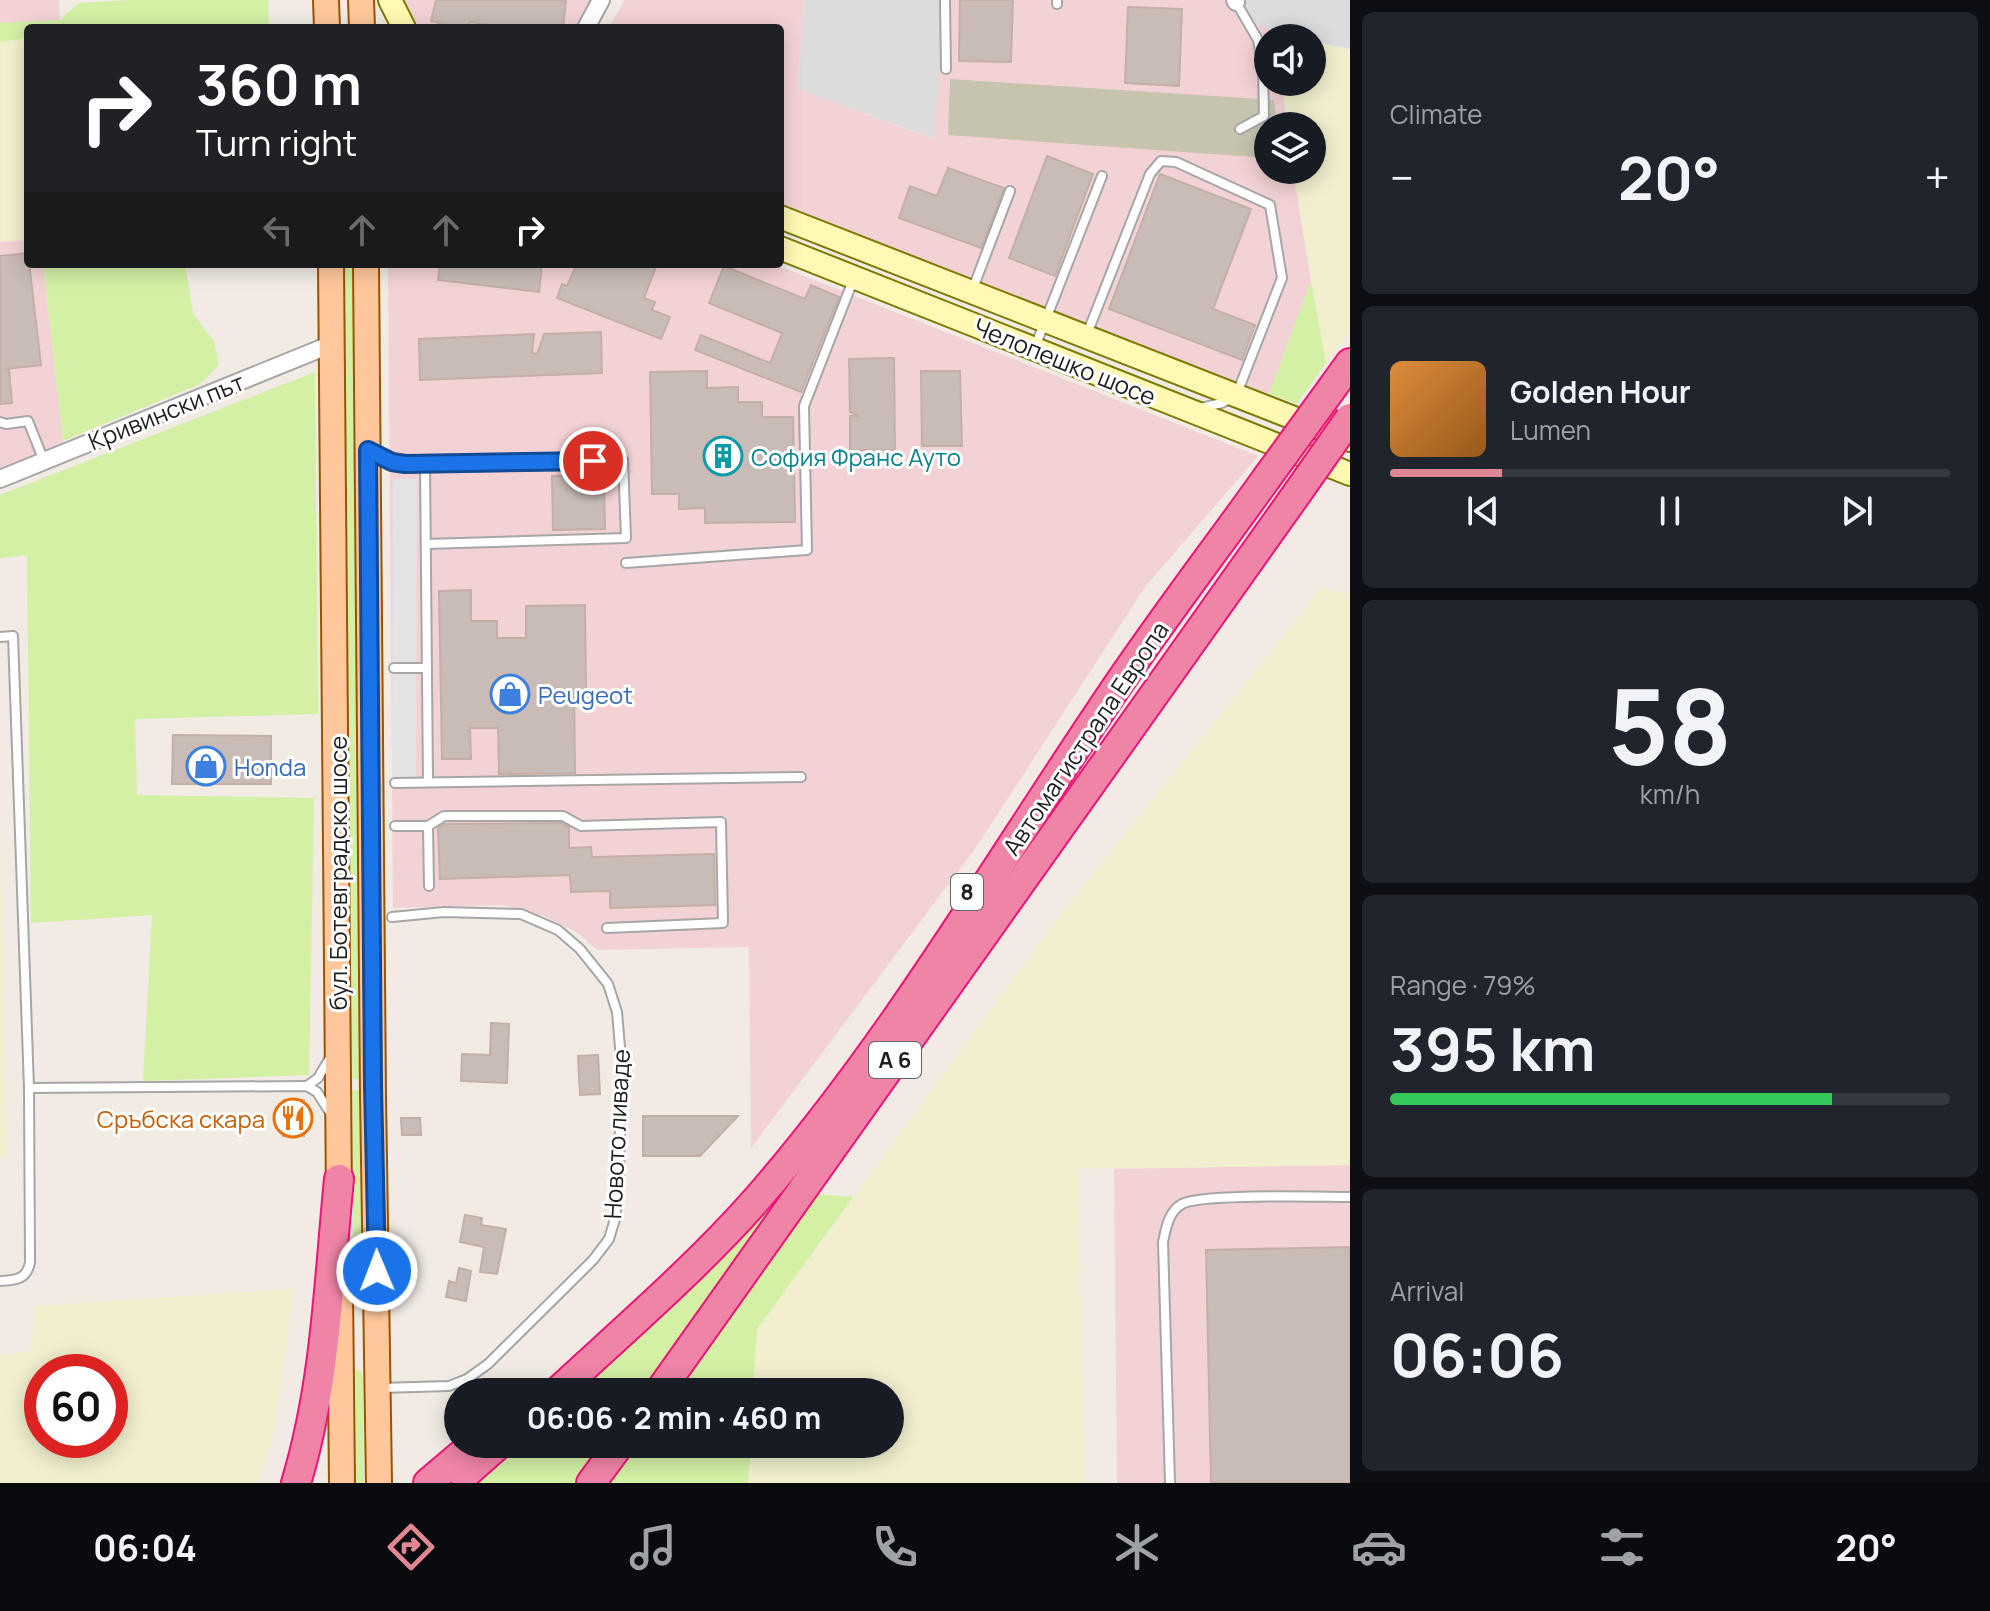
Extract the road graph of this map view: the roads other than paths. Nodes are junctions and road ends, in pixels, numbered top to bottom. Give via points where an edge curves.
1 (326, 0) edge
2 (361, 0) edge
3 (390, 0) edge
4 (601, 0) edge
5 (945, 0) edge
6 (1235, 1) edge
7 (327, 24) edge
8 (334, 24) edge
9 (362, 24) edge
10 (402, 24) edge
11 (588, 24) edge
12 (946, 69) dead end
13 (1240, 129) dead end
14 (1102, 176) dead end
15 (1010, 191) dead end
16 (784, 219) edge
17 (784, 250) edge
18 (331, 268) edge
19 (366, 268) edge
20 (855, 278) junction
21 (972, 292) junction
22 (1045, 321) junction
23 (1086, 337) junction
24 (332, 344) junction
25 (1034, 349) junction
26 (1343, 373) edge
27 (1236, 396) junction
28 (1188, 410) junction
29 (1350, 418) edge
30 (0, 422) edge
31 (1350, 440) edge
32 (368, 450) junction
33 (44, 461) junction
34 (425, 464) junction
35 (1350, 474) edge
36 (0, 479) edge
37 (426, 544) junction
38 (626, 563) dead end
39 (0, 637) edge
40 (394, 668) dead end
41 (427, 668) junction
42 (1102, 708) junction
43 (801, 777) dead end
44 (428, 782) junction
45 (395, 783) dead end
46 (395, 826) dead end
47 (428, 826) junction
48 (429, 886) dead end
49 (392, 917) dead end
50 (607, 928) dead end
51 (338, 1035) junction
52 (307, 1086) junction
53 (29, 1088) junction
54 (338, 1129) junction
55 (339, 1179) junction
56 (1350, 1197) edge
57 (0, 1281) edge
58 (550, 1378) edge
59 (572, 1378) edge
60 (669, 1378) edge
61 (379, 1389) junction
62 (461, 1458) edge
63 (476, 1458) edge
64 (610, 1458) edge
65 (442, 1479) edge
66 (296, 1483) edge
67 (342, 1483) edge
68 (379, 1483) edge
69 (591, 1483) edge
70 (1170, 1483) edge

1 - 7 main road
1 - 8 main road
2 - 9 main road
3 - 10 main road
4 - 11 street
5 - 12 lane
6 - 13 lane via 1258,40 1263,66 1264,116
14 - 22 lane
15 - 21 lane
16 - 21 main road, Челопешко шосе
17 - 20 main road, Челопешко шосе
18 - 24 main road, бул. Ботевградско шосе
19 - 32 main road, бул. Ботевградско шосе
20 - 25 main road, Челопешко шосе
20 - 38 lane via 804,406 807,550
21 - 22 main road, Челопешко шосе
22 - 23 main road, Челопешко шосе
22 - 25 lane
23 - 27 main road, Челопешко шосе
23 - 27 lane via 1150,174 1161,161 1176,162 1270,205 1282,278
24 - 33 street, Кривински път
24 - 51 main road, бул. Ботевградско шосе
25 - 28 main road, Челопешко шосе
26 - 42 highway, Автомагистрала Европа / A 6, bridge
27 - 28 lane
27 - 31 main road, Челопешко шосе
28 - 35 main road, Челопешко шосе
29 - 60 highway, Автомагистрала Европа / A 6, bridge
30 - 33 lane via 28,421
32 - 34 lane via 392,462
32 - 61 main road, бул. Ботевградско шосе
33 - 36 street, Кривински път
34 - 37 lane
34 - 37 lane via 623,460 626,538
37 - 41 lane
39 - 53 lane via 13,636
40 - 41 lane
41 - 44 lane
42 - 58 highway, 8 via 783,1145 647,1290
42 - 59 highway, Автомагистрала Европа / A 6 via 882,1038 819,1123 717,1242
43 - 44 lane
44 - 45 lane
46 - 47 lane
47 - 48 lane
47 - 50 lane via 444,816 563,816 581,826 721,822 723,923
49 - 61 lane, Новото ливаде via 521,914 558,930 580,949 608,984 620,1028 619,1183 609,1239 488,1364 449,1386
51 - 52 lane via 318,1078
51 - 54 main road, бул. Ботевградско шосе
52 - 53 lane
52 - 54 lane via 328,1106
53 - 57 lane via 30,1262 25,1276
54 - 55 main road, бул. Ботевградско шосе
55 - 66 highway via 319,1379
55 - 67 main road, бул. Ботевградско шосе
56 - 70 lane via 1211,1199 1182,1204 1169,1218 1163,1242
61 - 68 main road, бул. Ботевградско шосе
62 - 65 highway
63 - 65 highway
64 - 69 highway

